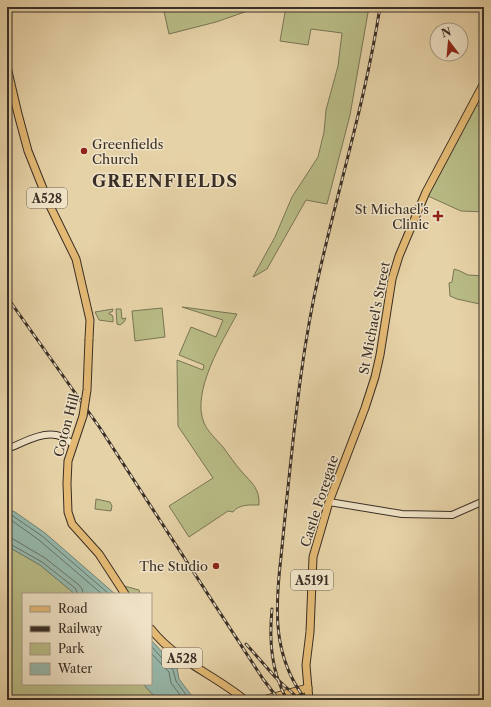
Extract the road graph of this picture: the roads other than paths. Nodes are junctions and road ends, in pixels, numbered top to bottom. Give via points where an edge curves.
1 (7, 67) edge
2 (484, 83) edge
3 (365, 408) joint
4 (73, 444) junction
5 (7, 450) edge
6 (484, 501) edge
7 (329, 502) junction
8 (124, 593) edge
9 (152, 630) edge
10 (308, 688) junction
11 (245, 700) edge
12 (263, 700) edge
13 (309, 700) edge

1 - 4 main road, Coton Hill / A528, bridge via 28,151 50,206 76,260 90,320 87,390 83,416
2 - 3 main road, St Michael's Street / A5191 via 426,192 399,256 392,279 376,377
3 - 7 main road, Castle Foregate / A5191
4 - 5 street via 62,437 51,435 36,438
4 - 8 main road, Coton Hill / A528 via 68,465 69,518 108,566
6 - 7 street via 452,515 402,514
7 - 10 main road, Castle Foregate / A5191 via 313,557 306,665
9 - 11 main road, A528 via 189,664
10 - 12 main road
10 - 13 main road, Castle Foregate / A5191

